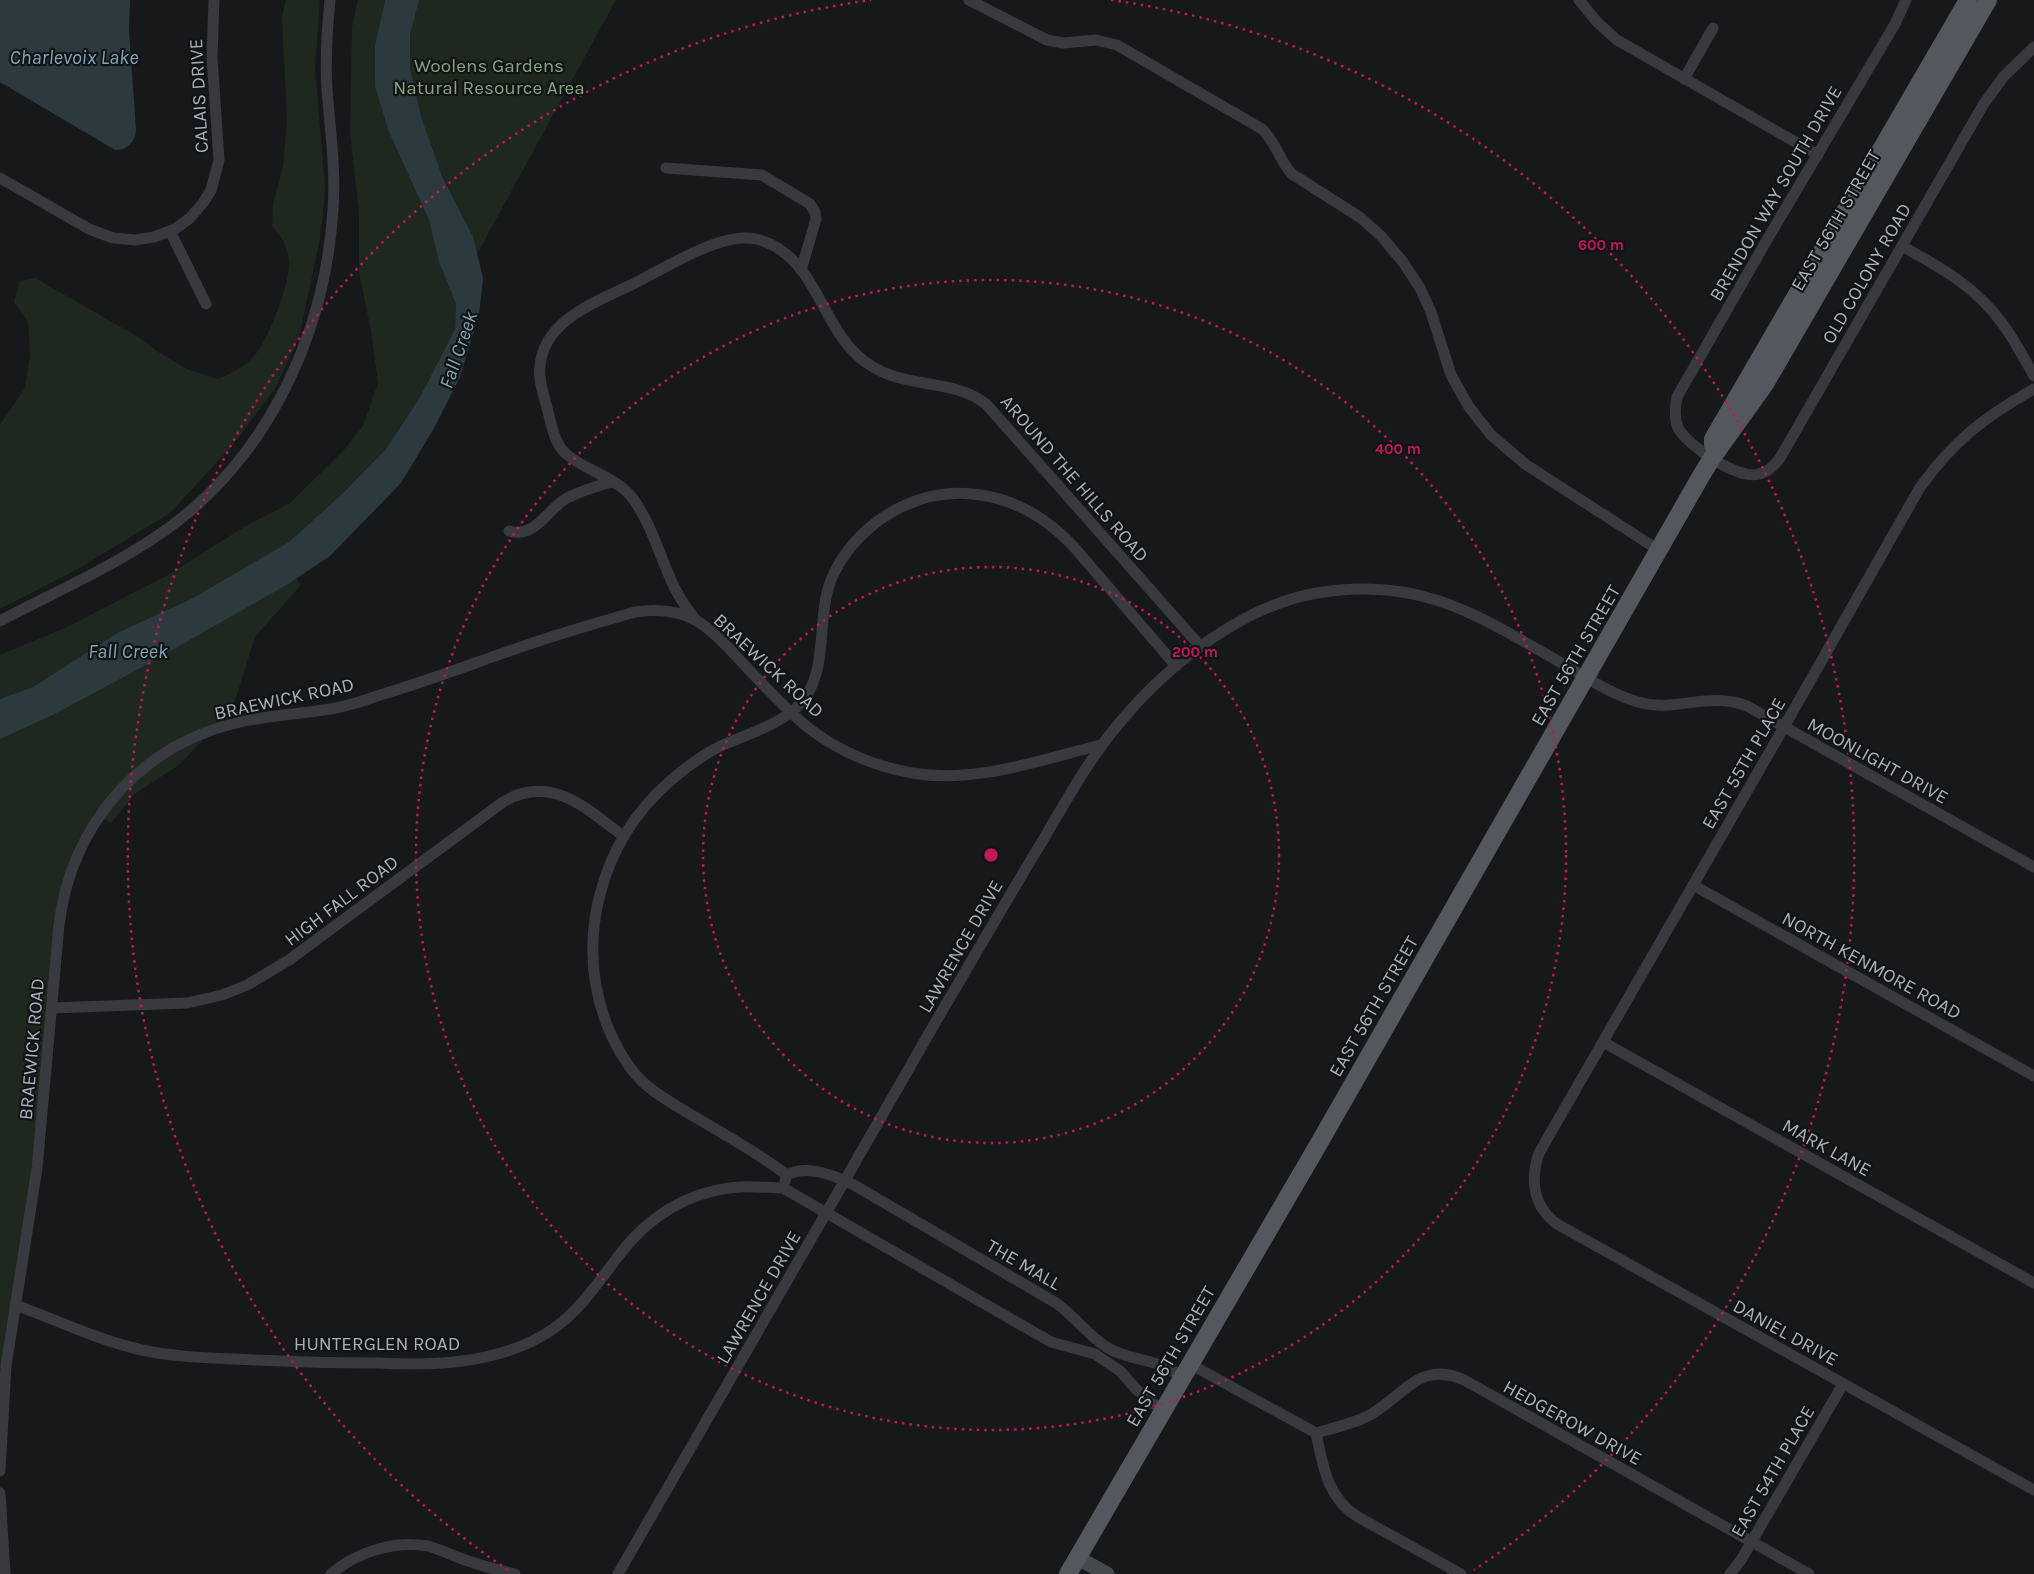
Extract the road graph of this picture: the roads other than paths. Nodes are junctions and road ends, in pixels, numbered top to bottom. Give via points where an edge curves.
1 (214, 0) edge
2 (330, 0) edge
3 (969, 0) edge
4 (1579, 0) edge
5 (1906, 0) edge
6 (1968, 0) edge
7 (1988, 0) edge
8 (1713, 28) dead end
9 (2034, 47) edge
10 (1684, 78) junction
11 (1818, 155) junction
12 (666, 168) dead end
13 (0, 178) edge
14 (170, 231) junction
15 (1902, 246) junction
16 (801, 270) junction
17 (206, 304) dead end
18 (2034, 376) edge
19 (2034, 389) edge
20 (1676, 405) joint
21 (1712, 458) junction
22 (612, 482) junction
23 (509, 531) dead end
24 (1660, 551) junction
25 (0, 620) edge
26 (697, 621) junction
27 (1201, 647) junction
28 (1176, 666) junction
29 (1586, 677) junction
30 (790, 712) junction
31 (1784, 727) junction
32 (1101, 745) junction
33 (623, 836) junction
34 (2034, 867) edge
35 (1694, 885) junction
36 (52, 1008) junction
37 (1603, 1042) junction
38 (2034, 1076) edge
39 (787, 1174) junction
40 (845, 1181) junction
41 (783, 1188) junction
42 (1535, 1191) joint
43 (827, 1214) junction
44 (2034, 1283) edge
45 (14, 1305) junction
46 (1102, 1351) junction
47 (1129, 1357) junction
48 (1120, 1371) junction
49 (1187, 1371) junction
50 (1843, 1384) junction
51 (1163, 1411) junction
52 (1316, 1433) junction
53 (0, 1470) edge
54 (2034, 1490) edge
55 (0, 1493) edge
56 (1752, 1542) junction
57 (1075, 1568) edge
58 (5, 1574) edge
59 (332, 1574) edge
60 (516, 1574) edge
61 (618, 1574) edge
62 (1108, 1574) edge
63 (1461, 1574) edge
64 (1730, 1574) edge
65 (1809, 1574) edge

1 - 14 street, CALAIS DRIVE via 212,56 220,148 218,169 204,203 190,218
2 - 25 street via 326,73 334,178 332,232 317,312 288,386 266,423 230,471 180,519 120,559
3 - 24 street via 1047,40 1072,43 1096,40 1117,45 1262,129 1292,174 1361,218 1404,262 1431,312 1451,375 1468,407 1491,435 1525,464
4 - 10 street via 1617,40
5 - 11 street, BRENDON WAY SOUTH DRIVE
6 - 21 main road, EAST 56TH STREET via 1713,439
7 - 21 main road, EAST 56TH STREET via 1765,384
8 - 10 street
9 - 15 street, OLD COLONY ROAD via 1991,93
10 - 11 street
11 - 20 street, BRENDON WAY SOUTH DRIVE via 1679,393
12 - 16 street via 759,174 810,204 816,212 816,219
13 - 14 street, CALAIS DRIVE via 104,235 135,240
14 - 17 street
15 - 18 street via 1952,275 1980,297 2002,323
15 - 21 street, OLD COLONY ROAD via 1776,464 1768,471 1747,475
16 - 22 street, AROUND THE HILLS ROAD via 783,252 764,242 741,237 723,240 589,306 557,328 543,351 540,374 556,440 569,456
16 - 27 street, AROUND THE HILLS ROAD via 815,288 847,345 871,366 899,379 966,392 986,404
19 - 31 street, EAST 55TH PLACE via 1982,421 1934,467 1912,500
20 - 21 street, OLD COLONY ROAD via 1677,423 1683,435
21 - 24 main road, EAST 56TH STREET
22 - 23 street via 566,499 528,531 518,534
22 - 26 street, AROUND THE HILLS ROAD via 634,500 653,537 669,580
24 - 29 main road, EAST 56TH STREET
26 - 30 street, BRAEWICK ROAD via 728,647
26 - 36 street, BRAEWICK ROAD via 661,610 635,612 338,708 248,720 222,727 168,751 136,775 111,800 78,853 61,908
27 - 28 street, LAWRENCE DRIVE
27 - 29 street, LAWRENCE DRIVE via 1247,618 1288,600 1336,590 1384,590 1420,595 1467,610
28 - 30 street via 1074,547 1048,523 995,498 964,493 938,495 909,504 882,518 858,538 842,559 826,593 815,676 804,699
28 - 32 street, LAWRENCE DRIVE via 1136,704
29 - 31 street, MOONLIGHT DRIVE via 1620,696 1647,704 1729,700 1747,706
29 - 49 main road, EAST 56TH STREET
30 - 32 street, BRAEWICK ROAD via 822,737 853,755 921,774 957,776 989,773
30 - 33 street via 721,746 687,768 650,801
31 - 34 street, MOONLIGHT DRIVE
31 - 35 street, EAST 55TH PLACE
32 - 40 street, LAWRENCE DRIVE via 992,925
33 - 36 street, HIGH FALL ROAD via 567,797 545,792 523,794 503,802 282,965 247,985 222,995 178,1004
33 - 39 street via 600,889 593,940 597,992 615,1044 630,1067 653,1090
35 - 37 street, EAST 55TH PLACE
35 - 38 street, NORTH KENMORE ROAD
36 - 45 street, BRAEWICK ROAD via 37,1168
37 - 42 street, EAST 55TH PLACE via 1539,1153 1533,1174
37 - 44 street, MARK LANE
39 - 40 street, THE MALL via 813,1171
39 - 41 street
40 - 43 street, LAWRENCE DRIVE
40 - 46 street, THE MALL via 1056,1303 1071,1314
41 - 43 street, HUNTERGLEN ROAD
41 - 45 street, HUNTERGLEN ROAD via 732,1188 701,1194 672,1206 636,1234 582,1306 561,1324 522,1345 464,1361 401,1364 305,1362 164,1354 128,1346
42 - 50 street, DANIEL DRIVE via 1544,1211 1558,1224
43 - 46 street, THE MALL via 1051,1342
43 - 61 street, LAWRENCE DRIVE
45 - 53 street, BRAEWICK ROAD via 6,1366
46 - 47 street, THE MALL
46 - 48 street, THE MALL
47 - 48 street
47 - 49 street, THE MALL
48 - 51 street, THE MALL
49 - 51 main road, EAST 56TH STREET
49 - 52 street, THE MALL
50 - 54 street, DANIEL DRIVE
50 - 56 street, EAST 54TH PLACE
51 - 57 main road, EAST 56TH STREET
52 - 56 street, HEDGEROW DRIVE via 1368,1416 1408,1384 1421,1378 1439,1374 1453,1376
52 - 63 street via 1325,1476 1344,1506
55 - 58 street
56 - 64 street, EAST 54TH PLACE
56 - 65 street, HEDGEROW DRIVE
57 - 62 main road
59 - 60 street via 369,1552 408,1545 437,1549

